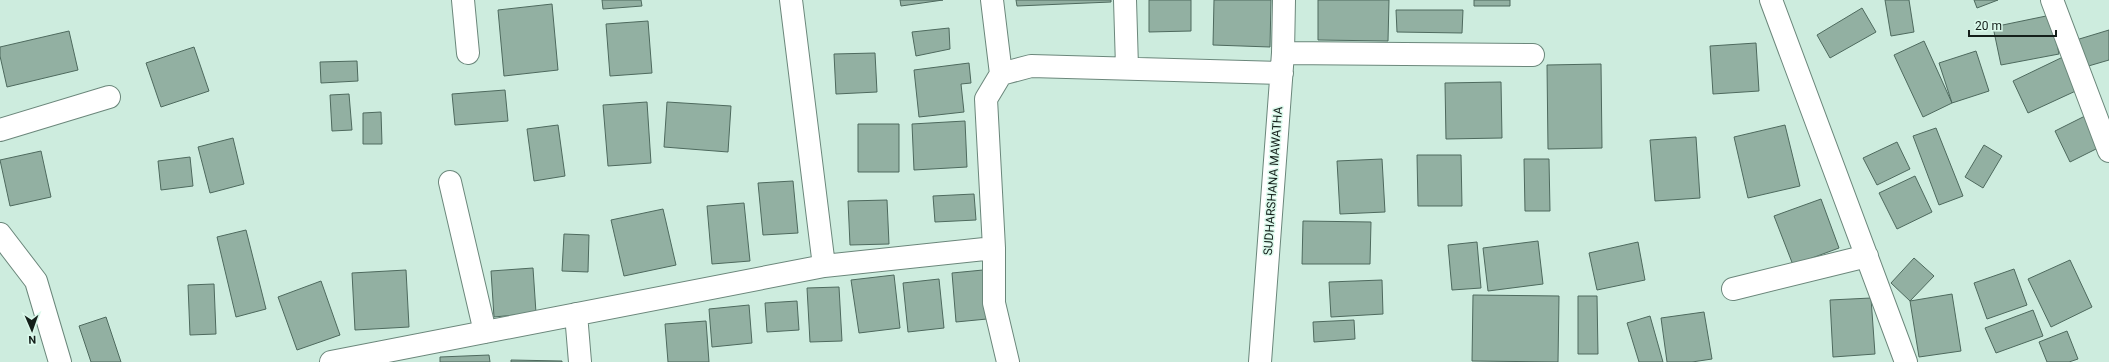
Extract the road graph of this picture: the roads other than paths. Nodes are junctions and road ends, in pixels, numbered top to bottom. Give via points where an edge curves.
1 (463, 0) edge
2 (791, 0) edge
3 (992, 0) edge
4 (1125, 0) edge
5 (1284, 0) edge
6 (1771, 0) edge
7 (2052, 0) edge
8 (468, 53) dead end
9 (1533, 55) dead end
10 (1283, 63) junction
11 (1127, 67) junction
12 (1001, 74) junction
13 (110, 97) dead end
14 (0, 130) edge
15 (2109, 150) edge
16 (450, 182) dead end
17 (0, 234) edge
18 (994, 248) junction
19 (1867, 256) junction
20 (824, 266) junction
21 (1733, 289) dead end
22 (576, 314) junction
23 (485, 332) junction
24 (360, 359) edge
25 (60, 362) edge
26 (331, 362) edge
27 (580, 362) edge
28 (1008, 362) edge
29 (1260, 362) edge
30 (1906, 362) edge

1 - 8 street
2 - 20 street
3 - 12 street
4 - 11 street
5 - 10 street, SUDHARSHANA MAWATHA
6 - 19 street
7 - 15 street
9 - 10 street
10 - 11 street
10 - 29 street, SUDHARSHANA MAWATHA
11 - 12 street via 1031,66
12 - 18 street via 986,100
13 - 14 street
16 - 23 street
17 - 25 street via 36,281
18 - 20 street
18 - 28 street via 994,303
19 - 21 street
19 - 30 street
20 - 22 street
22 - 23 street
22 - 27 street
23 - 24 street
24 - 26 street

